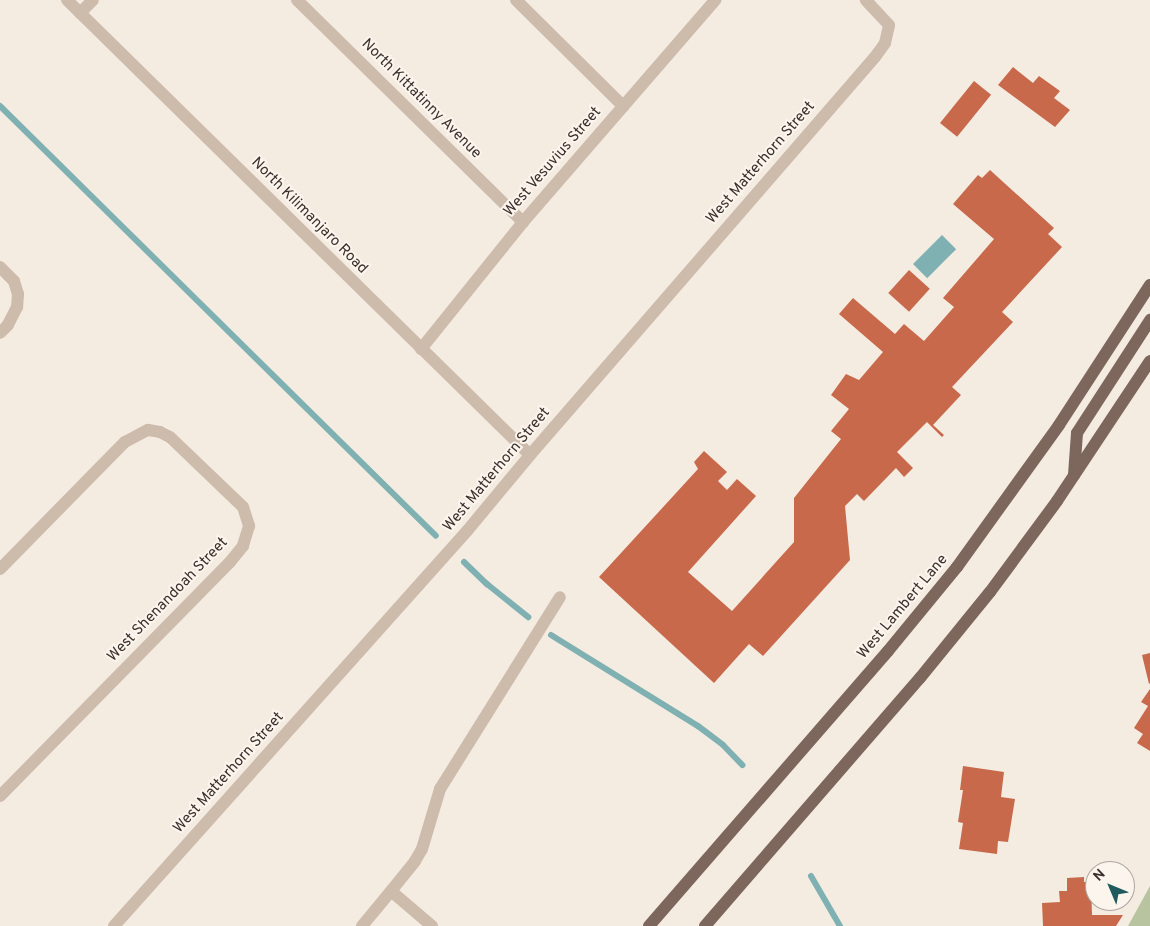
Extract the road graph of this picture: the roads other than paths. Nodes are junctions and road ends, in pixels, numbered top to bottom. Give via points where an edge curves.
1 (67, 0) edge
2 (93, 0) edge
3 (298, 0) edge
4 (516, 0) edge
5 (715, 0) edge
6 (866, 0) edge
7 (80, 13) junction
8 (623, 106) junction
9 (523, 222) junction
10 (0, 266) edge
11 (1150, 285) edge
12 (1150, 320) edge
13 (0, 333) edge
14 (420, 349) junction
15 (1150, 361) edge
16 (530, 455) junction
17 (1074, 475) junction
18 (0, 569) edge
19 (560, 597) dead end
20 (0, 796) edge
21 (391, 891) junction
22 (114, 926) edge
23 (362, 926) edge
24 (432, 926) edge
25 (649, 926) edge
26 (705, 926) edge

1 - 7 street, North Kilimanjaro Road
2 - 7 street
3 - 9 street, North Kittatinny Avenue
4 - 8 street
5 - 8 street, West Vesuvius Street
6 - 16 street, West Matterhorn Street via 889,25 886,42 875,57
7 - 14 street, North Kilimanjaro Road
8 - 9 street, West Vesuvius Street
9 - 14 street, West Vesuvius Street
10 - 13 street via 14,281 18,294 17,307
11 - 25 main road, West Lambert Lane via 1059,425 958,567
12 - 17 main road via 1077,433
14 - 16 street, North Kilimanjaro Road
15 - 17 main road
16 - 22 street, West Matterhorn Street via 468,531
17 - 26 main road via 1022,550 958,632
18 - 20 street, West Shenandoah Street via 125,442 148,430 170,437 243,508 249,526 243,546
19 - 21 street via 440,789 422,849
21 - 23 street
21 - 24 street

